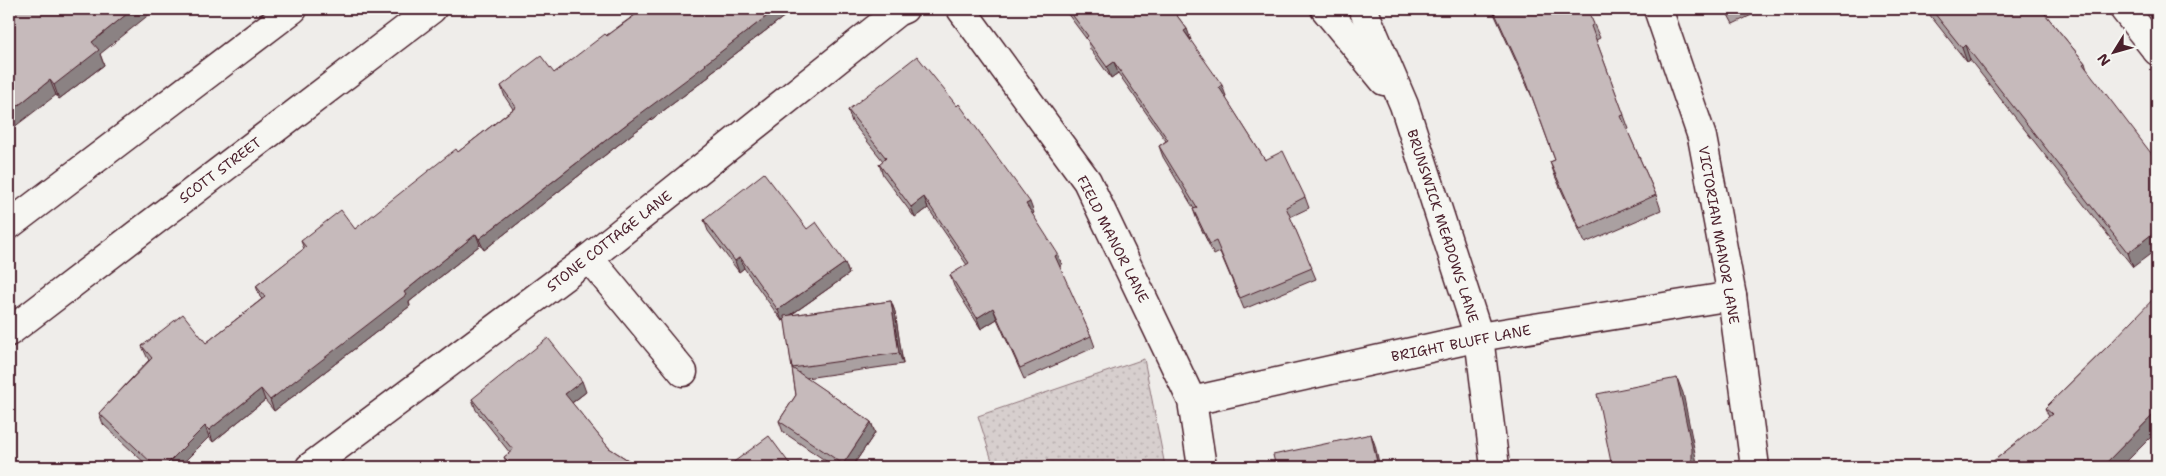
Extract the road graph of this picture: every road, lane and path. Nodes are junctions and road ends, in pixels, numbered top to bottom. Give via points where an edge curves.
1 (293, 9) edge
2 (432, 9) edge
3 (904, 9) edge
4 (961, 9) edge
5 (1325, 9) edge
6 (1364, 9) edge
7 (1658, 9) edge
8 (2124, 9) edge
9 (2157, 51) edge
10 (1404, 105) junction
11 (9, 225) edge
12 (589, 258) junction
13 (1732, 296) junction
14 (9, 332) edge
15 (1479, 337) junction
16 (683, 372) dead end
17 (1192, 400) junction
18 (310, 467) edge
19 (1202, 467) edge
20 (1495, 467) edge
21 (1755, 467) edge

1 - 11 street
2 - 14 street, SCOTT STREET
3 - 12 street, STONE COTTAGE LANE
4 - 17 street, FIELD MANOR LANE via 1087,181
5 - 10 street, BRUNSWICK MEADOWS LANE
6 - 10 street, BRUNSWICK MEADOWS LANE
7 - 13 street, VICTORIAN MANOR LANE via 1702,137
8 - 9 street
10 - 15 street, BRUNSWICK MEADOWS LANE
12 - 16 street
12 - 18 street, STONE COTTAGE LANE
13 - 15 street, BRIGHT BLUFF LANE
13 - 21 street, VICTORIAN MANOR LANE
15 - 17 street, BRIGHT BLUFF LANE
15 - 20 street, BRUNSWICK MEADOWS LANE
17 - 19 street, FIELD MANOR LANE

